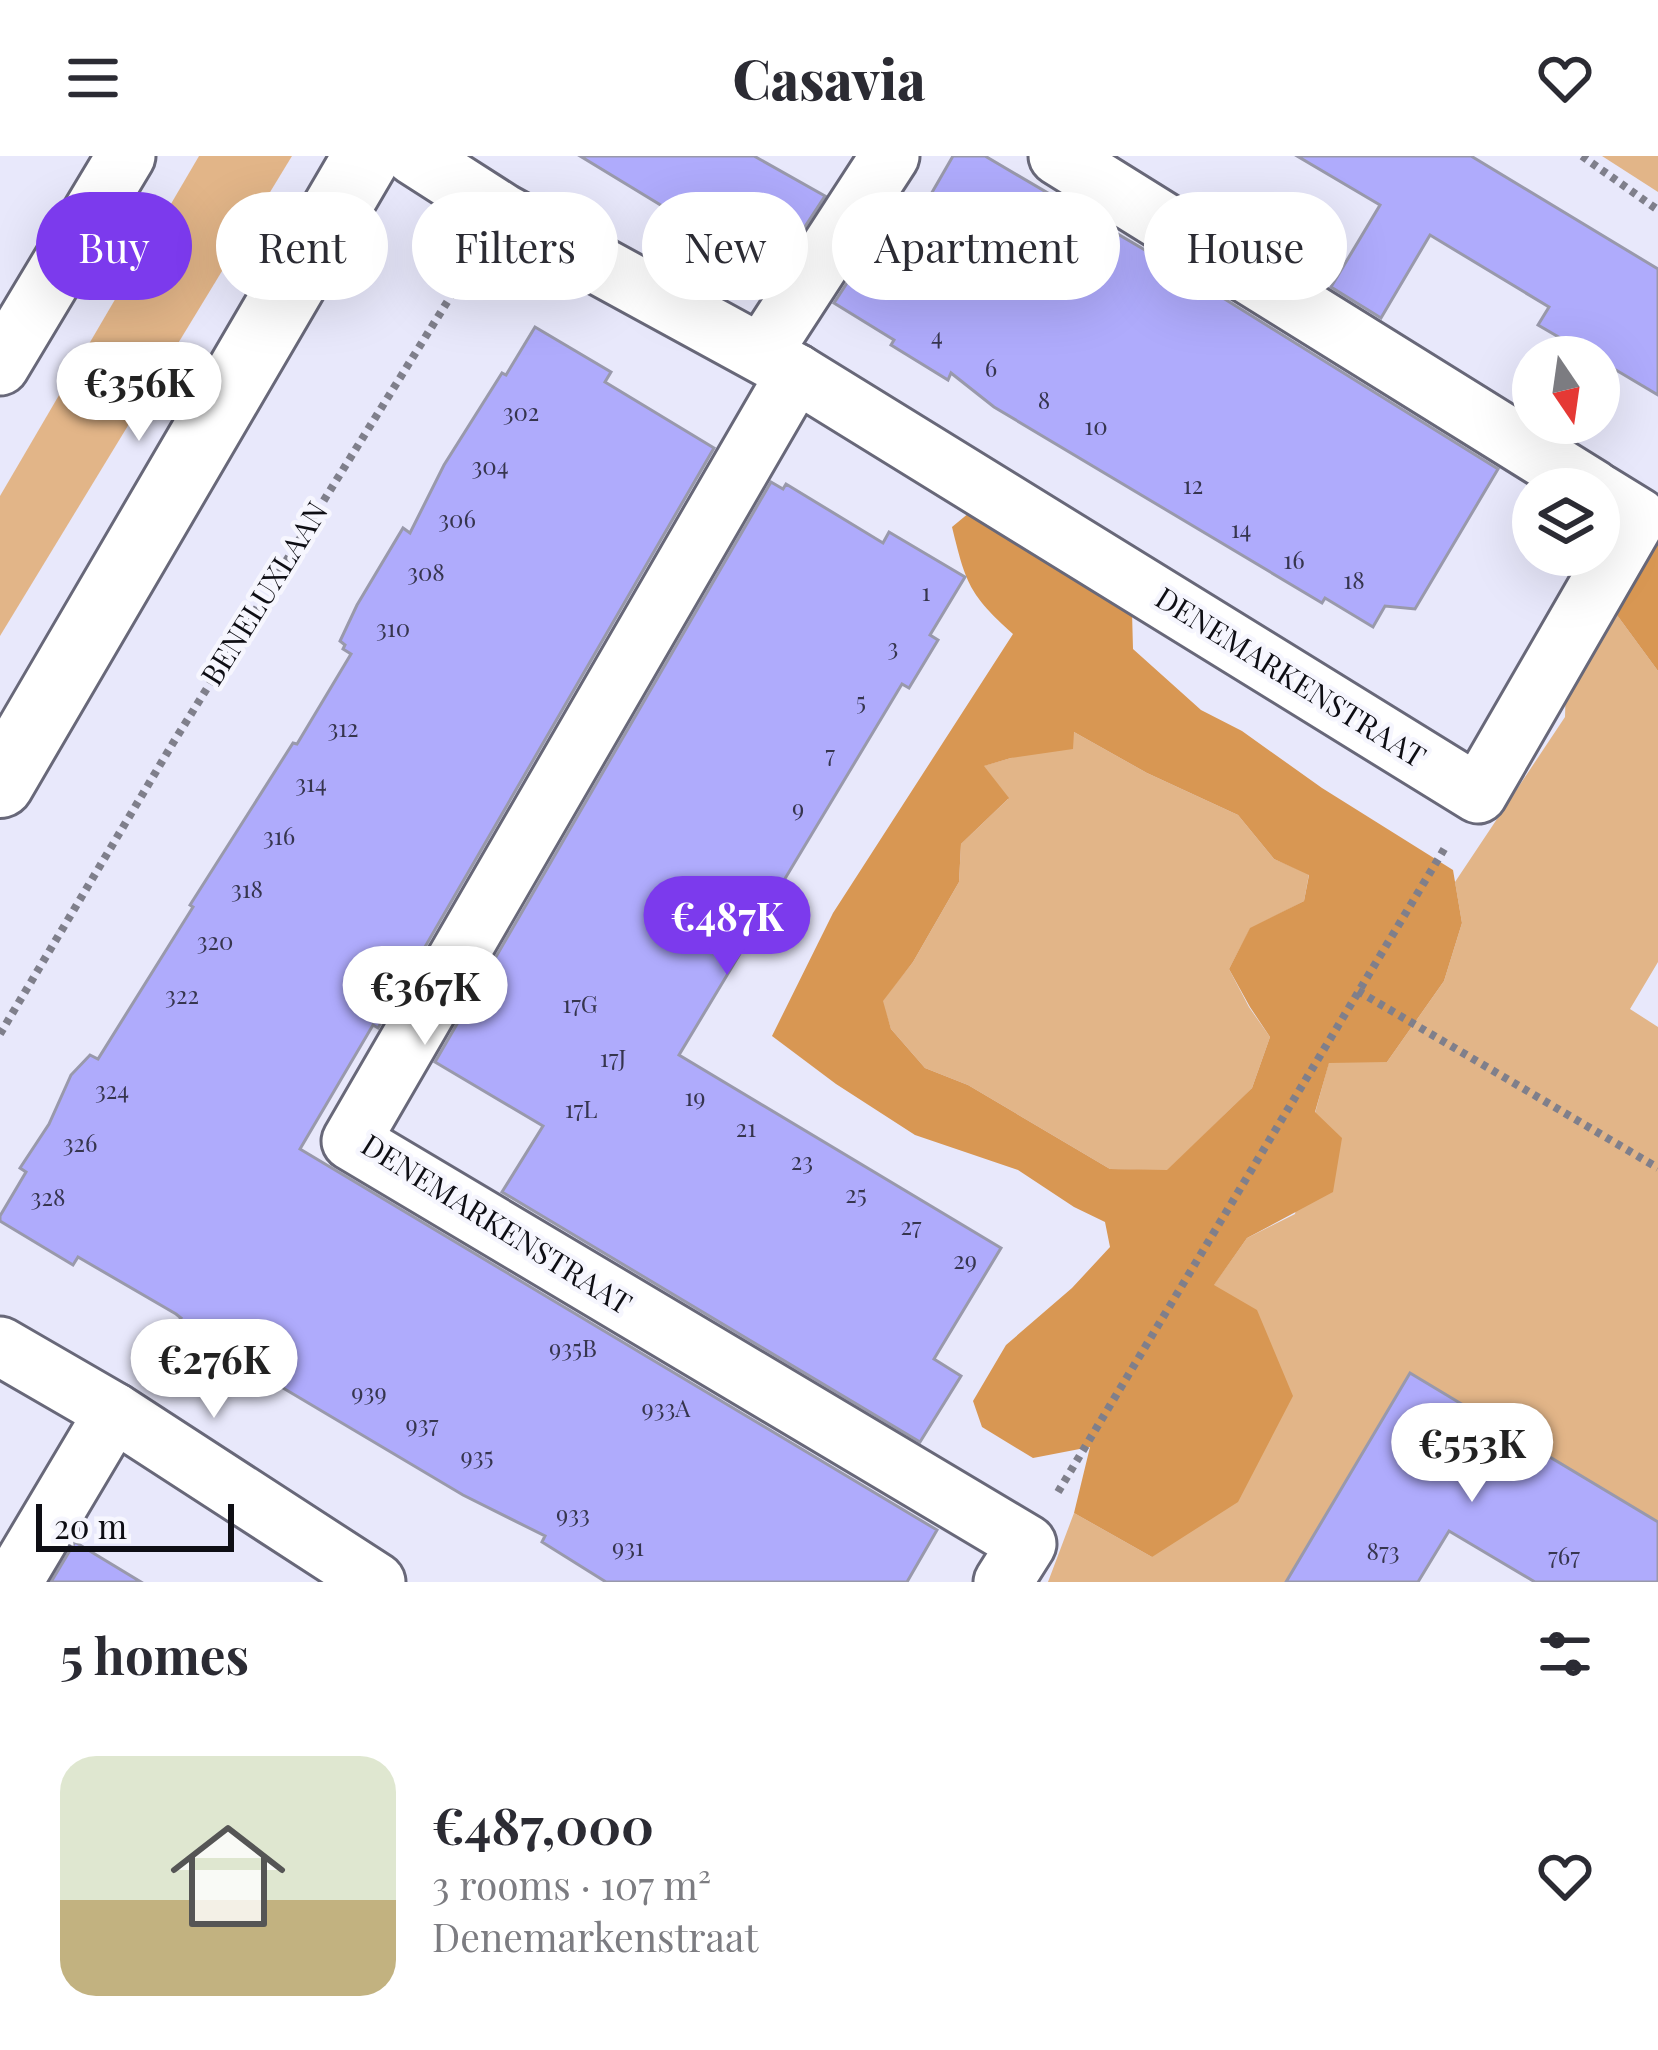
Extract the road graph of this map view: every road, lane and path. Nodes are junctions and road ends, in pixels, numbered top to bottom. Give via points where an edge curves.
1 (126, 156) edge
2 (367, 156) edge
3 (414, 156) edge
4 (890, 156) edge
5 (1058, 156) edge
6 (1582, 156) edge
7 (470, 192) edge
8 (1658, 210) edge
9 (618, 276) edge
10 (448, 300) edge
11 (779, 363) junction
12 (0, 366) edge
13 (1559, 468) edge
14 (1620, 506) edge
15 (1620, 548) edge
16 (1604, 576) edge
17 (0, 784) edge
18 (1478, 794) junction
19 (1358, 991) junction
20 (0, 1034) edge
21 (1658, 1168) edge
22 (0, 1346) edge
23 (114, 1412) junction
24 (1015, 1563) edge
25 (13, 1582) edge
26 (376, 1582) edge

1 - 12 street
2 - 17 main road
3 - 7 street, DENEMARKENSTRAAT
4 - 11 street, DENEMARKENSTRAAT
5 - 13 street
6 - 8 path
9 - 11 street, DENEMARKENSTRAAT
10 - 20 path, BENELUXLAAN
11 - 18 street, DENEMARKENSTRAAT
11 - 24 street, DENEMARKENSTRAAT via 351,1141
14 - 15 street via 1638,517
16 - 18 street
18 - 19 path
19 - 21 path
19 - 24 path
22 - 23 street
23 - 25 street
23 - 26 street

